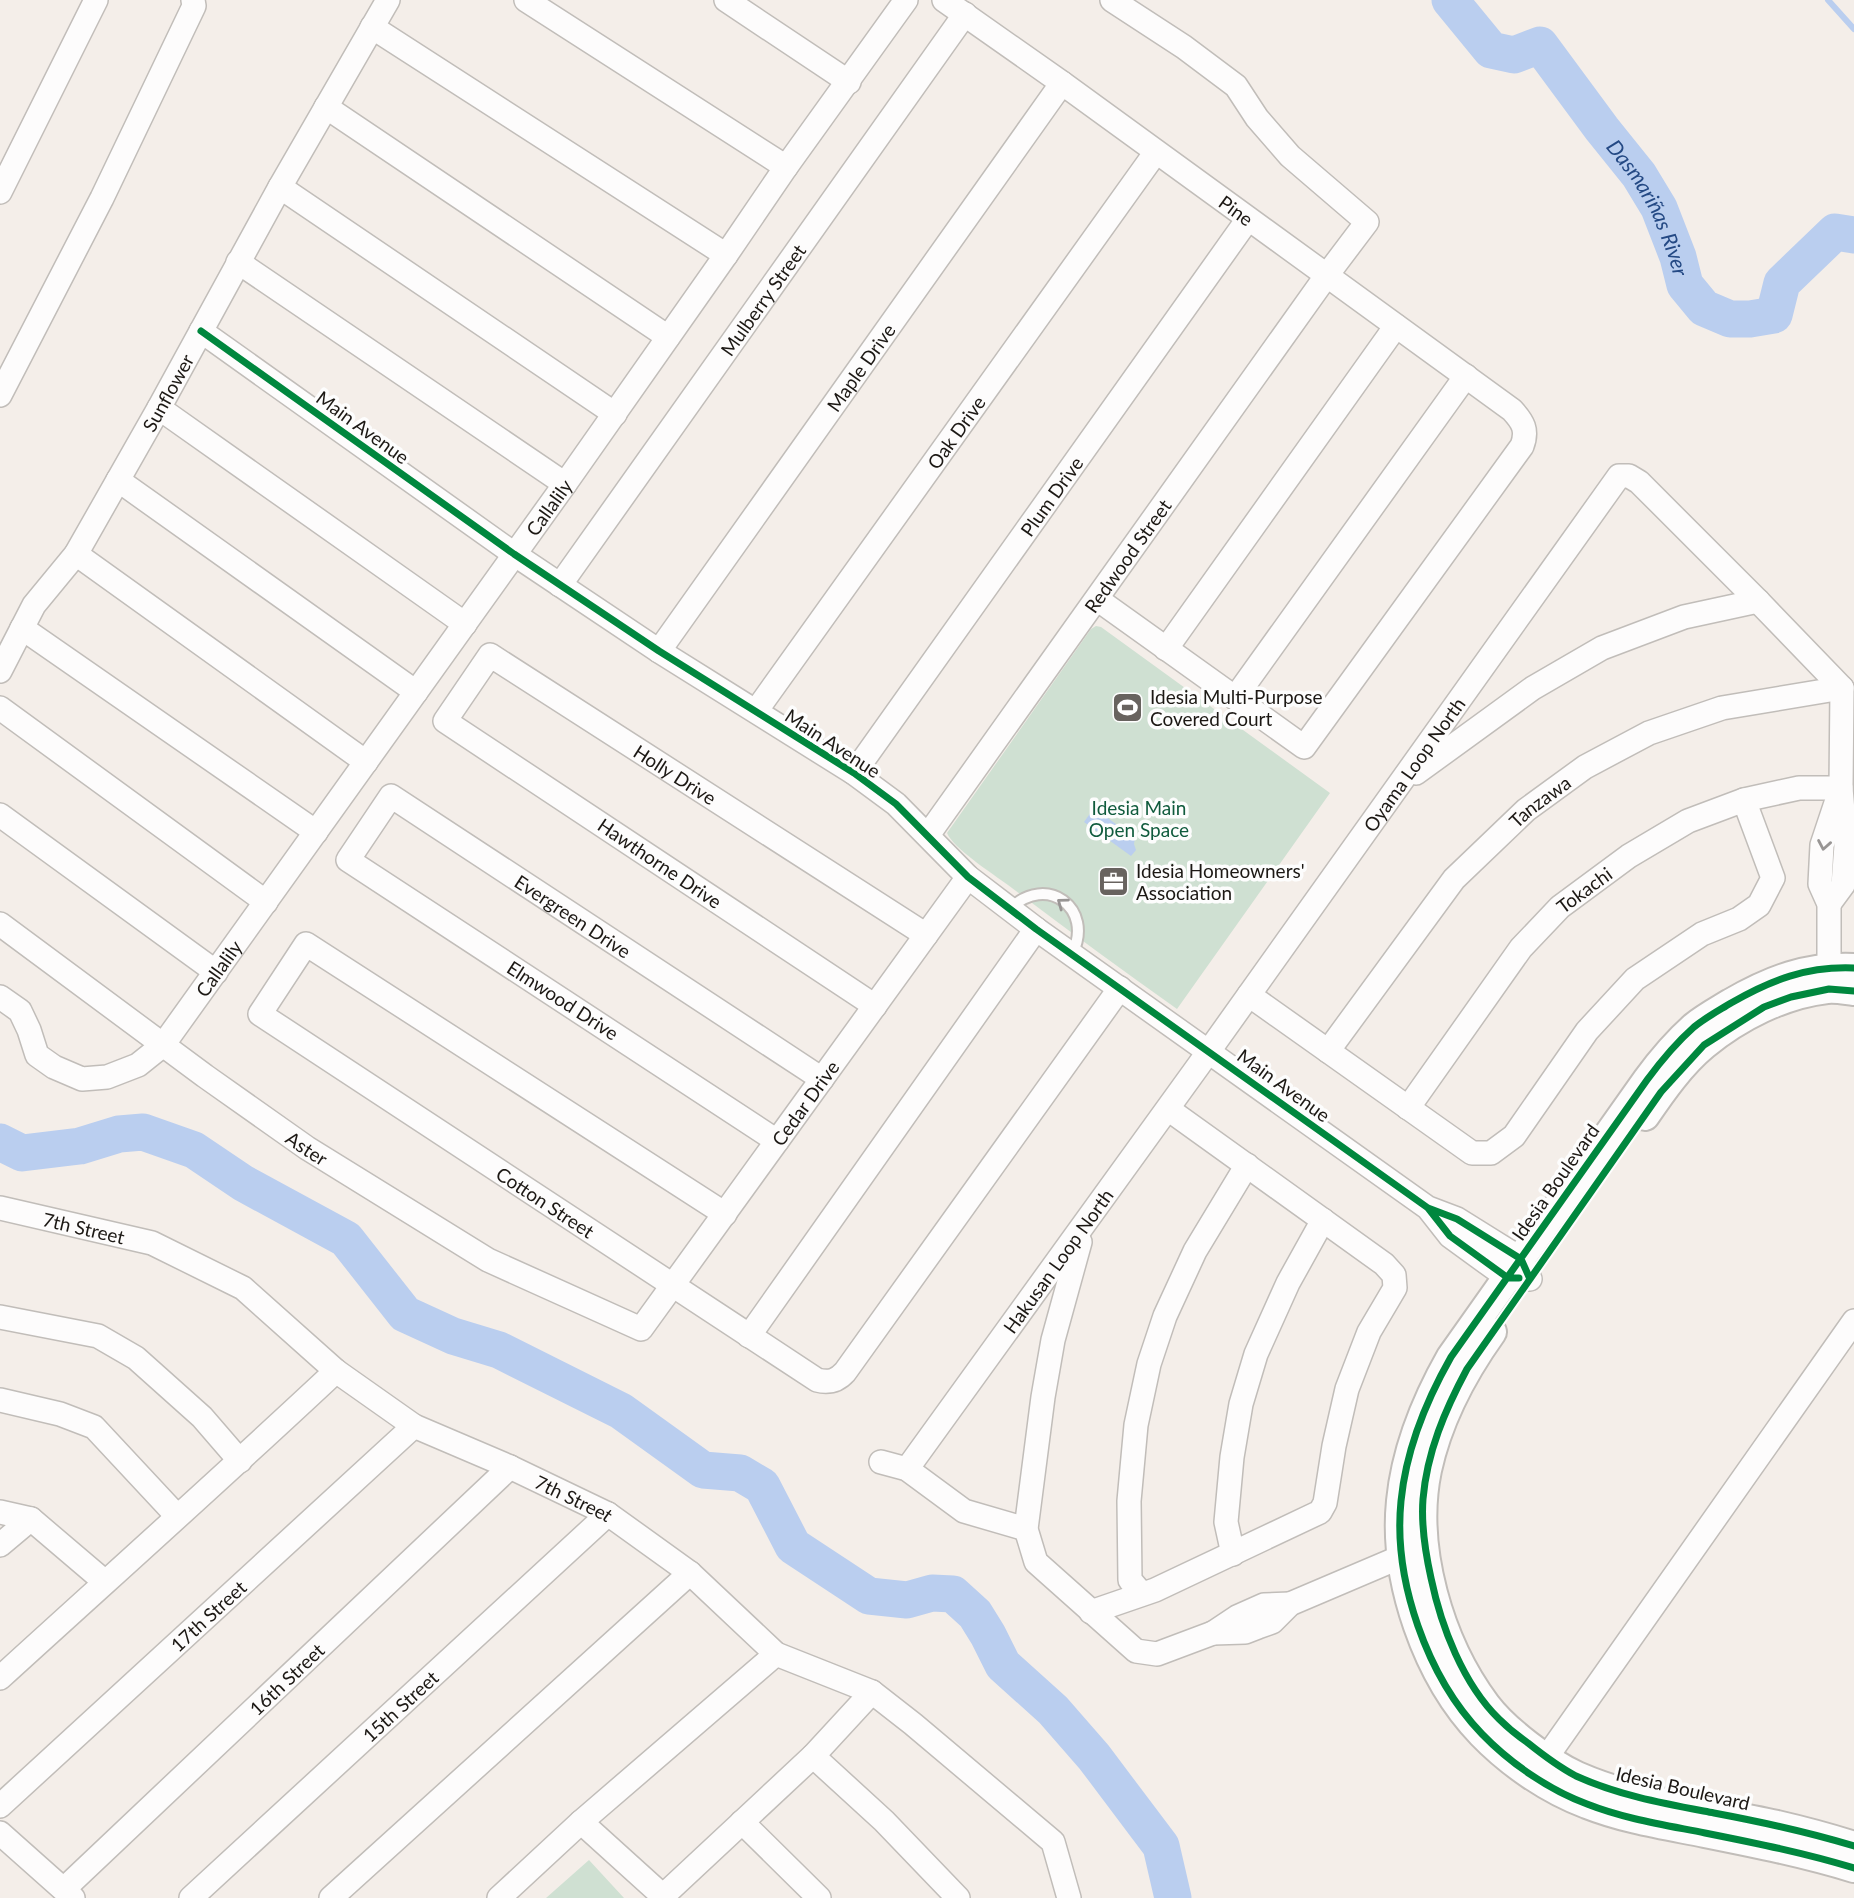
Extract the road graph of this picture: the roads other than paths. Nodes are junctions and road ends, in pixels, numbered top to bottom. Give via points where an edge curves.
1 (96, 0) edge
2 (193, 0) edge
3 (388, 0) edge
4 (526, 0) edge
5 (726, 0) edge
6 (906, 0) edge
7 (943, 0) edge
8 (1112, 0) edge
9 (965, 14) junction
10 (372, 27) junction
11 (849, 82) junction
12 (1062, 83) junction
13 (326, 107) junction
14 (1156, 152) junction
15 (786, 167) junction
16 (280, 187) junction
17 (0, 192) edge
18 (1248, 219) junction
19 (726, 255) junction
20 (237, 262) junction
21 (1327, 275) junction
22 (1396, 326) junction
23 (201, 331) junction
24 (668, 337) junction
25 (1466, 376) junction
26 (0, 395) edge
27 (159, 408) junction
28 (615, 414) junction
29 (118, 480) junction
30 (565, 484) junction
31 (76, 554) junction
32 (514, 554) junction
33 (560, 585) junction
34 (1097, 599) junction
35 (1758, 601) junction
36 (465, 624) junction
37 (23, 628) junction
38 (1166, 649) junction
39 (659, 651) junction
40 (0, 671) edge
41 (1842, 688) junction
42 (416, 692) junction
43 (1236, 698) junction
44 (0, 708) edge
45 (755, 711) junction
46 (445, 721) joint
47 (366, 762) junction
48 (854, 773) junction
49 (1400, 786) junction
50 (1841, 788) junction
51 (1744, 800) junction
52 (0, 815) edge
53 (316, 832) junction
54 (928, 835) junction
55 (348, 860) joint
56 (968, 877) junction
57 (266, 902) junction
58 (1010, 909) junction
59 (0, 924) edge
60 (1037, 929) junction
61 (926, 935) junction
62 (1072, 954) junction
63 (216, 972) junction
64 (1841, 979) edge
65 (1120, 988) junction
66 (1250, 995) junction
67 (0, 997) edge
68 (875, 1006) junction
69 (163, 1045) junction
70 (1209, 1051) junction
71 (1328, 1051) junction
72 (822, 1079) junction
73 (1408, 1108) junction
74 (1168, 1109) junction
75 (777, 1141) junction
76 (1247, 1166) junction
77 (0, 1208) edge
78 (725, 1214) junction
79 (1323, 1220) junction
80 (1084, 1226) junction
81 (1519, 1272) junction
82 (672, 1286) junction
83 (0, 1317) edge
84 (1854, 1321) edge
85 (641, 1329) joint
86 (749, 1336) junction
87 (336, 1371) junction
88 (0, 1400) edge
89 (414, 1426) junction
90 (240, 1461) junction
91 (881, 1462) dead end
92 (510, 1467) junction
93 (907, 1469) junction
94 (0, 1512) edge
95 (608, 1514) junction
96 (177, 1516) junction
97 (31, 1519) junction
98 (1026, 1529) junction
99 (0, 1545) edge
100 (1413, 1551) junction
101 (1233, 1554) junction
102 (690, 1573) junction
103 (105, 1582) junction
104 (1142, 1594) junction
105 (1091, 1612) junction
106 (776, 1654) junction
107 (0, 1678) edge
108 (872, 1692) junction
109 (813, 1756) junction
110 (1539, 1767) junction
111 (0, 1806) edge
112 (582, 1822) junction
113 (742, 1822) junction
114 (0, 1833) edge
115 (1854, 1846) edge
116 (1854, 1868) edge
117 (69, 1894) edge
118 (664, 1897) edge
119 (191, 1898) edge
120 (331, 1898) edge
121 (499, 1898) edge
122 (820, 1898) edge
123 (958, 1898) edge
124 (1069, 1898) edge

1 - 17 street
2 - 26 street via 102,198
3 - 10 street, Sunflower
4 - 15 street
5 - 11 street
6 - 11 street, Callalily
7 - 9 street, Pine
8 - 21 street, Redwood Street via 1236,86 1290,156 1367,222
9 - 12 street, Pine
9 - 33 street, Mulberry Street
10 - 13 street, Sunflower
10 - 19 street
11 - 15 street, Callalily
12 - 14 street, Pine
12 - 39 street, Maple Drive
13 - 16 street, Sunflower
13 - 24 street
14 - 18 street, Pine
14 - 45 street, Oak Drive
15 - 19 street, Callalily
16 - 20 street, Sunflower
16 - 28 street
18 - 21 street, Pine
18 - 48 street, Plum Drive
19 - 24 street, Callalily
20 - 23 street, Sunflower
20 - 30 street
21 - 22 street, Pine
21 - 34 street, Redwood Street
22 - 25 street, Pine
22 - 38 street
23 - 27 street, Sunflower
23 - 32 street, Main Avenue
24 - 28 street, Callalily
25 - 43 street
25 - 43 street, Pine via 1512,410 1525,427 1522,446 1304,747
27 - 29 street, Sunflower
27 - 36 street
28 - 30 street, Callalily
29 - 31 street, Sunflower
29 - 42 street
30 - 32 street, Callalily
31 - 37 street, Sunflower via 34,605
31 - 47 street
32 - 33 street, Main Avenue
32 - 36 street, Callalily
33 - 39 street, Main Avenue
34 - 38 street
34 - 54 street, Redwood Street
35 - 41 street
35 - 49 street via 1684,617 1602,649 1533,688
35 - 49 street, Oyama Loop North via 1639,482 1619,477
36 - 42 street, Callalily
37 - 40 street, Sunflower
37 - 53 street
38 - 43 street
39 - 45 street, Main Avenue
41 - 50 street
41 - 71 street, Tanzawa via 1722,708 1649,733 1585,767 1526,810 1454,878
42 - 47 street, Callalily
44 - 57 street
45 - 48 street, Main Avenue
46 - 61 street, Holly Drive via 490,655
46 - 68 street, Hawthorne Drive
47 - 53 street, Callalily
48 - 54 street, Main Avenue
49 - 66 street, Oyama Loop North
50 - 51 street, Tokachi via 1799,788
50 - 64 street via 1846,846 1843,886 1829,904
51 - 73 street, Tokachi via 1688,821 1629,856 1560,907 1521,948
51 - 73 street via 1773,878 1759,905 1702,934 1635,979 1587,1031 1514,1136 1490,1153 1472,1153
52 - 63 street
53 - 57 street, Callalily
54 - 56 street, Main Avenue
55 - 72 street, Evergreen Drive via 391,796
55 - 75 street, Elmwood Drive
56 - 58 street, Main Avenue
56 - 61 street, Cedar Drive
57 - 63 street, Callalily
58 - 60 street, Main Avenue
62 -> 58 lane via 1078,923 1059,898 1027,896
59 - 69 street, Aster
60 - 62 street, Main Avenue
60 - 86 street
61 - 68 street, Cedar Drive
62 - 65 street, Main Avenue
63 - 69 street, Callalily
64 - 81 street, Idesia Boulevard via 1764,1007 1704,1045 1661,1092
65 - 70 street, Main Avenue
65 - 86 street, Cotton Street via 839,1378 817,1380
66 - 70 street, Oyama Loop North
66 - 71 street
67 - 69 street, Callalily via 20,1011 37,1055 82,1079 107,1077 138,1065
68 - 72 street, Cedar Drive
69 - 85 street, Aster via 307,1148 488,1260
70 - 74 street, Hakusan Loop North
70 - 81 street, Main Avenue via 1428,1208 1457,1219
71 - 73 street
72 - 75 street, Cedar Drive
74 - 76 street
74 - 80 street, Hakusan Loop North
75 - 78 street, Cedar Drive
76 - 79 street
76 - 104 street via 1195,1251 1149,1364 1136,1425 1129,1501 1130,1580
77 - 87 street, 7th Street via 152,1243 243,1288
78 - 82 street, Cedar Drive
78 - 82 street, Cotton Street via 306,944 260,1014
79 - 101 street via 1288,1283 1241,1404 1226,1522
79 - 101 street via 1384,1264 1394,1275 1395,1288 1369,1332 1347,1389 1320,1512
80 - 93 street, Hakusan Loop North
80 - 98 street via 1053,1340
81 - 100 street, Idesia Boulevard via 1451,1357 1426,1407 1401,1500 1400,1529
82 - 85 street, Cedar Drive
82 - 86 street, Cotton Street
83 - 90 street via 98,1336 136,1358 202,1417
84 - 110 street
87 - 89 street, 7th Street
87 - 90 street
88 - 96 street via 94,1427
89 - 92 street, 7th Street
89 - 111 street, 17th Street
90 - 96 street
91 - 93 street
92 - 95 street, 7th Street
92 - 117 street, 16th Street
93 - 98 street via 964,1511
94 - 97 street
95 - 102 street, 7th Street
95 - 119 street, 15th Street
96 - 103 street
97 - 99 street
97 - 103 street
98 - 105 street via 1036,1562
100 - 105 street via 1290,1604 1264,1605 1213,1633 1157,1654 1136,1651
100 - 110 street, Idesia Boulevard via 1413,1613 1445,1684 1482,1734
101 - 104 street
102 - 106 street, 7th Street
102 - 120 street
103 - 107 street
104 - 105 street
106 - 108 street, 7th Street
106 - 112 street
108 - 109 street
108 - 124 street, 7th Street via 1053,1842
109 - 113 street
109 - 123 street
110 - 115 street, Idesia Boulevard via 1621,1793
110 - 116 street, Idesia Boulevard via 1584,1803 1614,1814
112 - 118 street
112 - 121 street
113 - 118 street
113 - 122 street
114 - 117 street

